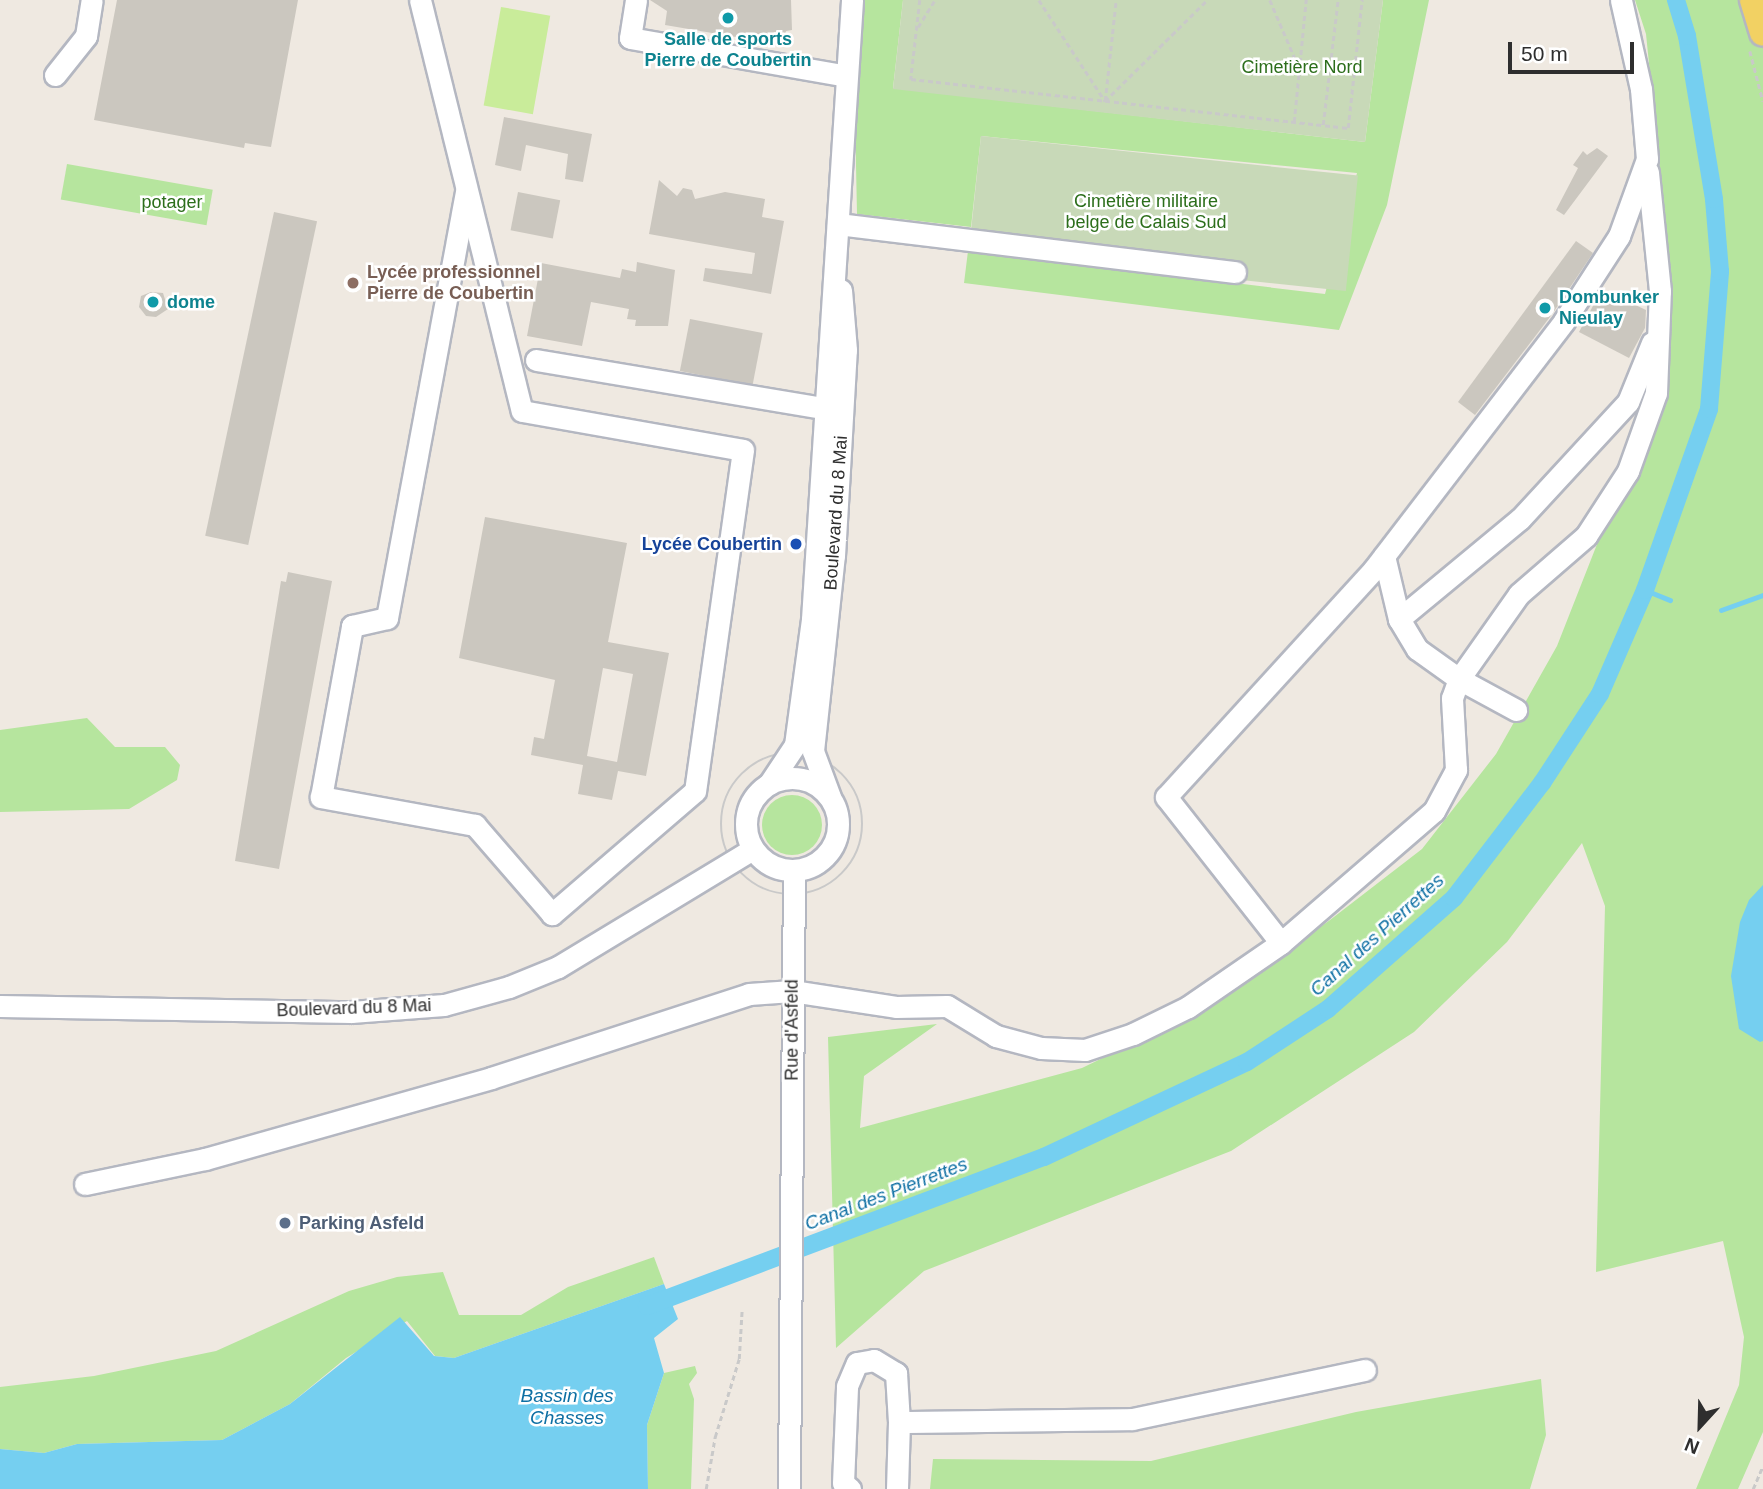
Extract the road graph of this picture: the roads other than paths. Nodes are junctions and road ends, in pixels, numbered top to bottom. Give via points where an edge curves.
1 (92, 0) edge
2 (420, 0) edge
3 (636, 0) edge
4 (852, 0) edge
5 (1621, 0) edge
6 (1754, 0) edge
7 (1759, 0) edge
8 (1763, 23) edge
9 (1763, 32) edge
10 (55, 75) dead end
11 (847, 76) junction
12 (1647, 159) junction
13 (466, 190) junction
14 (838, 224) junction
15 (1235, 272) dead end
16 (1659, 328) junction
17 (536, 360) dead end
18 (834, 410) junction
19 (1384, 556) junction
20 (1399, 619) junction
21 (1459, 679) junction
22 (1516, 710) dead end
23 (769, 784) junction
24 (830, 797) junction
25 (753, 849) junction
26 (794, 870) junction
27 (1281, 943) junction
28 (792, 991) junction
29 (0, 1006) edge
30 (85, 1184) dead end
31 (1365, 1370) dead end
32 (899, 1422) junction
33 (789, 1489) edge
34 (850, 1489) edge
35 (897, 1489) edge

1 - 10 street via 86,36
2 - 13 street
3 - 11 street via 630,38
4 - 11 street, Boulevard du 8 Mai
5 - 12 street via 1642,89
6 - 9 main road
7 - 8 main road
11 - 14 street, Boulevard du 8 Mai
12 - 16 street via 1660,292
12 - 19 street via 1619,236 1597,274
13 - 13 street via 387,618 352,626 320,797 475,825 552,914 695,791 743,450 522,411
14 - 15 street
14 - 18 street, Boulevard du 8 Mai via 846,335
16 - 20 street via 1628,402 1520,519
16 - 21 street via 1656,393 1628,471 1586,536 1519,594
17 - 18 street
18 - 23 street, Boulevard du 8 Mai via 792,753
18 - 24 street, Boulevard du 8 Mai via 832,592 813,756
19 - 20 street
19 - 27 street via 1166,797
20 - 21 street via 1417,649
21 - 22 street
21 - 27 street via 1452,698 1456,770 1434,811
23 - 24 street via 786,778 804,779
23 - 25 street via 755,796 747,813
24 - 26 street via 838,820 834,844 817,862
25 - 26 street via 771,864
25 - 29 street, Boulevard du 8 Mai via 558,967 444,1005 351,1012
26 - 28 street, Rue d'Asfeld
27 - 28 street via 1188,1007 1133,1034 1085,1050 1041,1048 996,1036 947,1006 896,1007
28 - 30 street via 729,998 479,1082 195,1161
28 - 33 street, Rue d'Asfeld
31 - 32 street via 1132,1419
32 - 34 street via 896,1373 874,1360 857,1363 847,1386 843,1483
32 - 35 street

